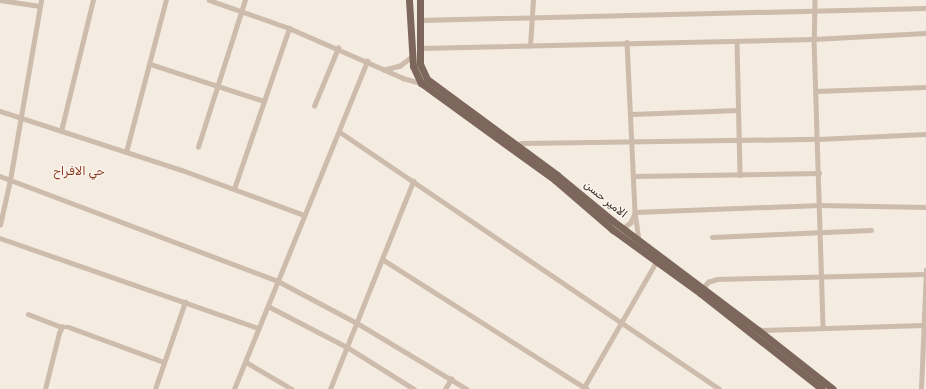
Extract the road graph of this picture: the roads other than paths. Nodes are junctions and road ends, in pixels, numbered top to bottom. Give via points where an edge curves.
1 (0, 0) edge
2 (41, 0) edge
3 (93, 0) edge
4 (166, 0) edge
5 (209, 0) edge
6 (245, 0) edge
7 (409, 0) edge
8 (420, 0) edge
9 (533, 0) edge
10 (815, 0) edge
11 (215, 1) edge
12 (40, 6) junction
13 (926, 8) edge
14 (815, 10) junction
15 (241, 12) junction
16 (531, 17) junction
17 (420, 20) junction
18 (289, 28) junction
19 (926, 33) edge
20 (814, 39) junction
21 (737, 41) junction
22 (627, 42) junction
23 (530, 46) junction
24 (338, 48) junction
25 (420, 48) junction
26 (412, 57) junction
27 (367, 61) junction
28 (150, 64) junction
29 (385, 70) junction
30 (421, 83) junction
31 (217, 86) junction
32 (926, 87) edge
33 (816, 91) junction
34 (264, 101) junction
35 (314, 106) dead end
36 (738, 110) junction
37 (0, 111) edge
38 (632, 114) junction
39 (20, 118) junction
40 (61, 131) junction
41 (340, 132) junction
42 (926, 134) edge
43 (818, 139) junction
44 (738, 140) junction
45 (633, 141) junction
46 (515, 145) junction
47 (198, 147) dead end
48 (126, 152) junction
49 (819, 173) junction
50 (740, 175) junction
51 (0, 176) edge
52 (634, 176) junction
53 (10, 180) junction
54 (413, 181) junction
55 (234, 189) junction
56 (820, 205) junction
57 (926, 207) edge
58 (635, 212) junction
59 (304, 215) junction
60 (0, 225) edge
61 (623, 228) junction
62 (871, 230) dead end
63 (821, 233) junction
64 (712, 237) dead end
65 (0, 238) edge
66 (640, 241) junction
67 (382, 259) junction
68 (656, 262) junction
69 (926, 270) edge
70 (926, 274) edge
71 (822, 275) junction
72 (278, 280) junction
73 (702, 291) junction
74 (925, 292) edge
75 (185, 302) junction
76 (268, 306) junction
77 (28, 314) dead end
78 (622, 322) junction
79 (357, 323) junction
80 (923, 325) junction
81 (62, 327) junction
82 (823, 327) junction
83 (260, 328) junction
84 (758, 330) junction
85 (924, 343) edge
86 (347, 347) junction
87 (164, 362) junction
88 (246, 362) junction
89 (924, 377) edge
90 (451, 379) junction
91 (584, 388) edge
92 (45, 389) edge
93 (155, 389) edge
94 (234, 389) edge
95 (292, 389) edge
96 (330, 389) edge
97 (414, 389) edge
98 (445, 389) edge
99 (467, 389) edge
100 (719, 389) edge
101 (822, 389) edge
102 (833, 389) edge
103 (921, 389) edge

1 - 12 street
2 - 12 street
3 - 40 street
4 - 28 street
5 - 11 street
6 - 15 street
7 - 26 main road
8 - 17 main road, الامير حسن
9 - 16 street
10 - 14 street
11 - 15 street
12 - 39 street
13 - 14 street
14 - 16 street
14 - 20 street
15 - 18 street
15 - 31 street
16 - 17 street
16 - 23 street
17 - 25 main road, الامير حسن
18 - 24 street
18 - 34 street
19 - 20 street
20 - 21 street
20 - 33 street
21 - 22 street
21 - 36 street
22 - 23 street
22 - 38 street
23 - 25 street
24 - 27 street
24 - 35 street
25 - 46 main road, الامير حسن via 420,64 427,79
26 - 29 street via 400,66
26 - 30 main road via 414,70
27 - 29 street
27 - 41 street
28 - 31 street
28 - 48 street
29 - 30 street
30 - 68 main road, الامير حسن via 555,180 613,230
31 - 34 street
31 - 47 street
32 - 33 street
33 - 43 street
34 - 55 street
36 - 38 street
36 - 44 street
37 - 39 street
38 - 45 street
39 - 40 street
39 - 53 street
40 - 48 street
41 - 54 street
41 - 59 street
42 - 43 street
43 - 44 street
43 - 49 street
44 - 45 street
44 - 50 street
45 - 46 street
45 - 52 street
46 - 61 main road, الامير حسن
48 - 55 street
49 - 50 street
49 - 56 street
50 - 52 street
51 - 53 street
52 - 58 street
53 - 60 street
53 - 72 street
54 - 67 street
54 - 78 street
55 - 59 street
56 - 57 street
56 - 58 street
56 - 63 street
58 - 61 street via 630,223
58 - 66 street
59 - 72 street
61 - 66 main road, الامير حسن
62 - 63 street
63 - 64 street
63 - 71 street
65 - 75 street
66 - 73 main road, الامير حسن
67 - 79 street
67 - 91 street
68 - 73 main road, الامير حسن
68 - 78 street
69 - 70 street
70 - 71 street
70 - 74 street
71 - 73 street via 714,280 708,282
71 - 82 street
72 - 76 street
72 - 79 street
73 - 84 main road, الامير حسن
73 - 101 main road, الامير حسن
74 - 80 street
75 - 83 street
75 - 87 street
76 - 83 street
76 - 86 street
77 - 81 street
78 - 91 street
78 - 100 street
79 - 86 street
79 - 90 street
80 - 82 street
80 - 85 street
81 - 87 street via 69,327
81 - 92 street
82 - 84 street
83 - 88 street
84 - 102 main road, الامير حسن
85 - 89 street
86 - 96 street
86 - 97 street
87 - 93 street
88 - 94 street
88 - 95 street
89 - 103 street
90 - 98 street
90 - 99 street

